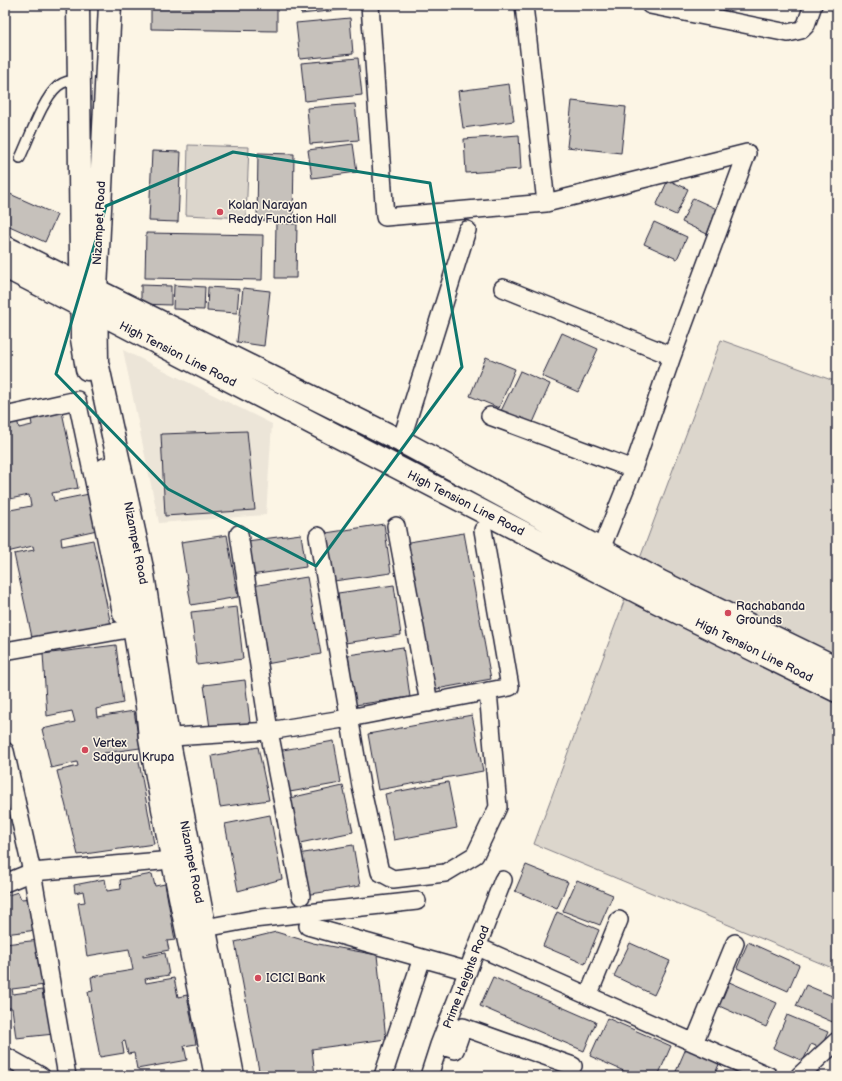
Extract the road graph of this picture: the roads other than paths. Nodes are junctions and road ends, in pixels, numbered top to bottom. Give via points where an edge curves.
1 (78, 5) edge
2 (110, 5) edge
3 (370, 5) edge
4 (524, 5) edge
5 (650, 5) edge
6 (813, 5) edge
7 (79, 80) junction
8 (20, 158) dead end
9 (546, 203) junction
10 (468, 230) dead end
11 (5, 247) edge
12 (5, 267) edge
13 (56, 283) junction
14 (503, 288) dead end
15 (89, 298) junction
16 (672, 356) junction
17 (315, 398) junction
18 (5, 416) edge
19 (490, 416) dead end
20 (304, 419) junction
21 (401, 441) junction
22 (633, 469) junction
23 (396, 526) dead end
24 (483, 530) dead end
25 (239, 534) dead end
26 (318, 536) dead end
27 (601, 549) junction
28 (130, 629) junction
29 (5, 651) edge
30 (837, 668) edge
31 (488, 691) junction
32 (837, 691) edge
33 (429, 703) junction
34 (349, 718) junction
35 (268, 732) junction
36 (159, 738) junction
37 (5, 751) edge
38 (168, 860) junction
39 (32, 872) junction
40 (503, 880) dead end
41 (5, 884) edge
42 (301, 896) dead end
43 (417, 901) dead end
44 (619, 920) dead end
45 (308, 926) dead end
46 (205, 928) junction
47 (736, 943) dead end
48 (478, 947) junction
49 (422, 958) junction
50 (468, 971) junction
51 (588, 996) junction
52 (837, 1041) edge
53 (694, 1043) junction
54 (440, 1045) junction
55 (5, 1056) edge
56 (573, 1066) dead end
57 (42, 1076) edge
58 (67, 1076) edge
59 (206, 1076) edge
60 (216, 1076) edge
61 (233, 1076) edge
62 (382, 1076) edge
63 (429, 1076) edge
64 (769, 1076) edge
65 (799, 1076) edge

1 - 7 main road, Nizampet Road
2 - 15 main road, Nizampet Road
3 - 9 street via 385,217
4 - 9 street
5 - 6 street via 788,33 801,30 806,25
7 - 8 lane via 68,80 58,85 47,97
7 - 15 main road, Nizampet Road
9 - 16 street via 746,153
10 - 21 street
11 - 13 main road
12 - 13 main road
13 - 15 main road
14 - 16 street
15 - 17 main road, High Tension Line Road
15 - 20 main road, High Tension Line Road
15 - 28 main road, Nizampet Road via 82,340
15 - 36 main road, Nizampet Road via 97,362 142,568
16 - 22 street
17 - 20 main road
17 - 21 main road, High Tension Line Road
18 - 28 street via 77,400
19 - 22 street
20 - 32 main road, High Tension Line Road via 653,600
21 - 27 main road, High Tension Line Road
22 - 27 street
23 - 33 street
24 - 31 street via 510,687
25 - 35 street
26 - 34 street
27 - 30 main road, High Tension Line Road via 661,582
28 - 29 street
28 - 36 main road, Nizampet Road via 147,706
28 - 38 street
31 - 33 street
31 - 34 street via 498,807 475,855 446,873 393,879 380,872
33 - 34 street
34 - 35 street
35 - 36 street
35 - 42 street
36 - 38 main road, Nizampet Road
36 - 46 main road, Nizampet Road
37 - 39 street
38 - 39 street
38 - 59 street
38 - 60 main road, Nizampet Road
39 - 41 street
39 - 58 street
40 - 48 street, Prime Heights Road
43 - 46 street via 253,919
44 - 51 street
45 - 49 street
46 - 61 main road, Nizampet Road
47 - 53 street
48 - 50 street, Prime Heights Road
48 - 51 street
49 - 50 street
49 - 62 street
50 - 54 street, Prime Heights Road
51 - 53 street
52 - 65 street
53 - 64 street
54 - 56 street via 455,1050 463,1027
54 - 63 street, Prime Heights Road
55 - 57 street

